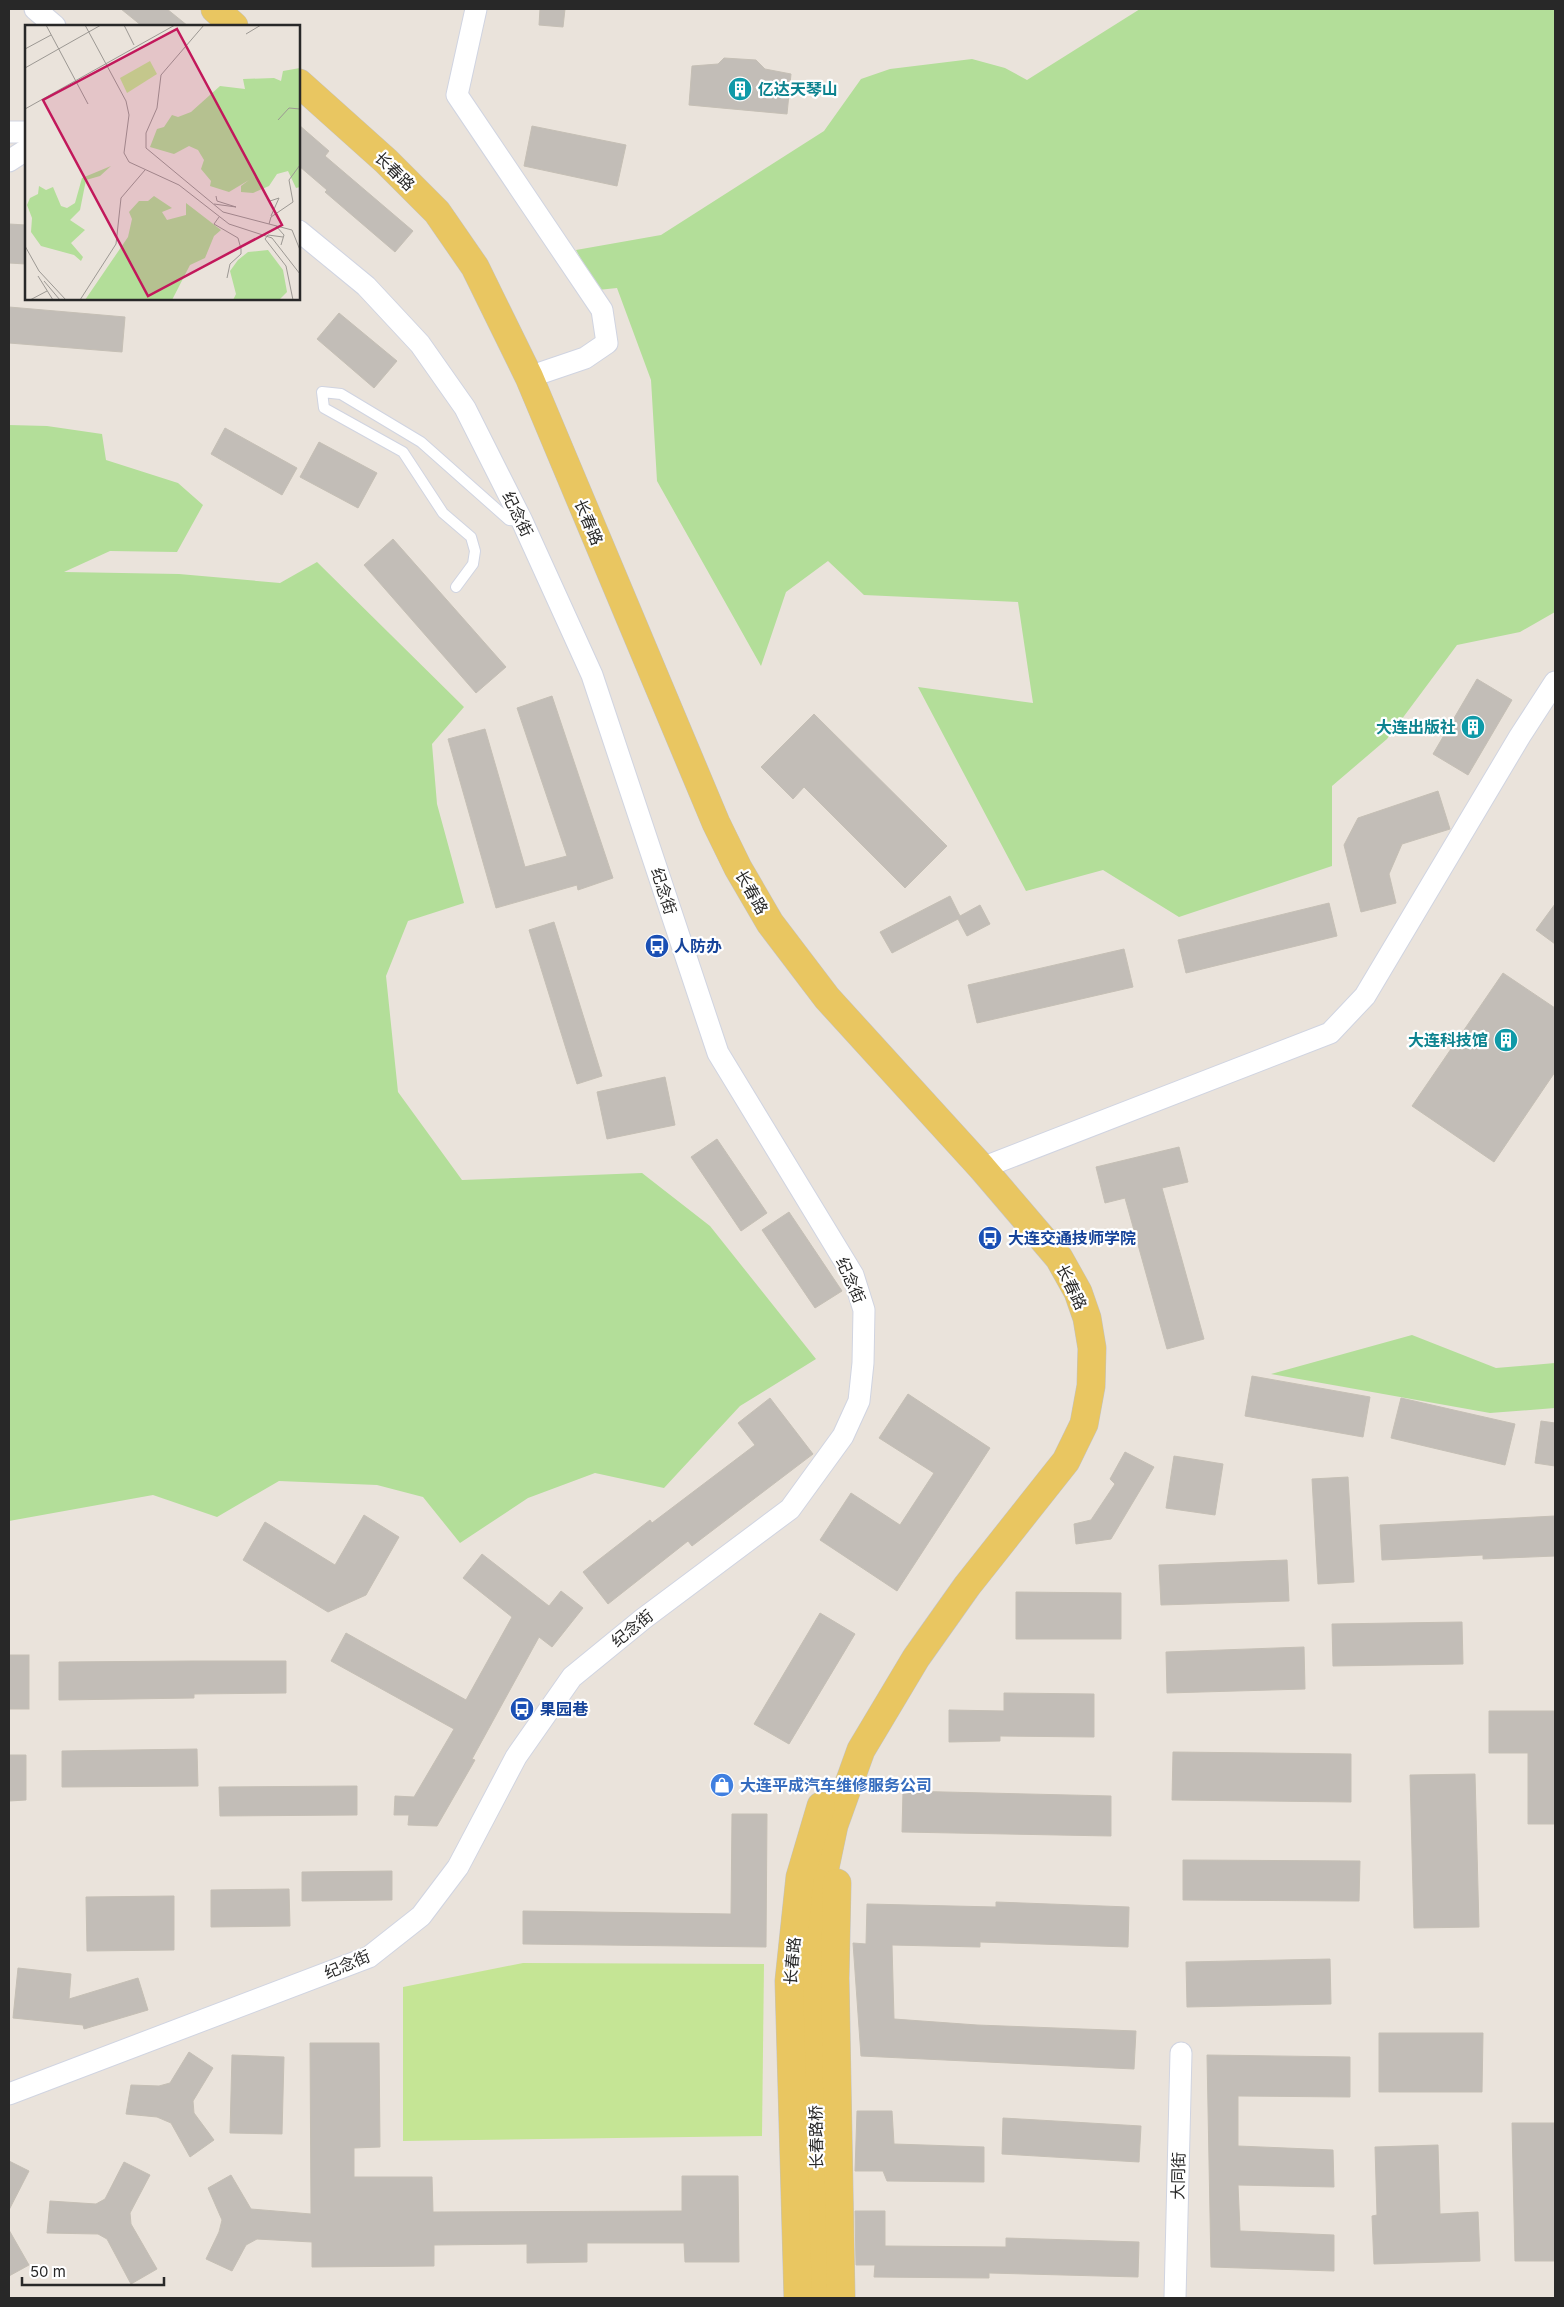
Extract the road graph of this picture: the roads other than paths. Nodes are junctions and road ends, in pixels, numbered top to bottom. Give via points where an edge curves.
1 (35, 9) edge
2 (51, 9) edge
3 (216, 9) edge
4 (476, 9) edge
5 (54, 25) edge
6 (55, 25) edge
7 (233, 25) edge
8 (300, 84) edge
9 (9, 132) edge
10 (25, 132) edge
11 (25, 151) edge
12 (9, 162) edge
13 (300, 232) edge
14 (529, 377) junction
15 (522, 521) junction
16 (456, 587) dead end
17 (1555, 682) edge
18 (982, 1168) junction
19 (916, 1658) junction
20 (813, 1975) joint
21 (1181, 2053) dead end
22 (9, 2094) edge
23 (798, 2298) edge
24 (819, 2298) edge
25 (842, 2298) edge
26 (1175, 2298) edge

1 - 5 street
2 - 6 street
3 - 7 main road
4 - 14 street via 457,95 602,310 607,343 585,358
8 - 14 main road, 长春路 via 437,212 475,267
9 - 10 street
11 - 12 street
13 - 15 street, 纪念街 via 366,286 420,344 465,408
14 - 18 main road, 长春路 via 688,761 738,868 770,923 827,998
15 - 16 lane via 509,520 421,442 341,394 322,392 324,408 402,452 444,513 471,537 475,551 473,564
15 - 22 street, 纪念街 via 592,675 718,1053 853,1275 864,1310 859,1401 843,1436 790,1509 643,1619 572,1677 516,1757 458,1867 421,1916 369,1957
17 - 18 street via 1365,996 1330,1033
18 - 19 main road, 长春路 via 1059,1258 1078,1292 1092,1348 1091,1386 1084,1424 1066,1461
19 - 20 main road, 长春路 via 860,1750 834,1825 819,1896
19 - 23 main road, 长春路 via 878,1694 852,1735 827,1789 800,1876 789,1981
19 - 25 main road, 长春路 via 910,1688 861,1796 837,1883 835,1978
20 - 24 main road, 长春路桥
21 - 26 street, 大同街

